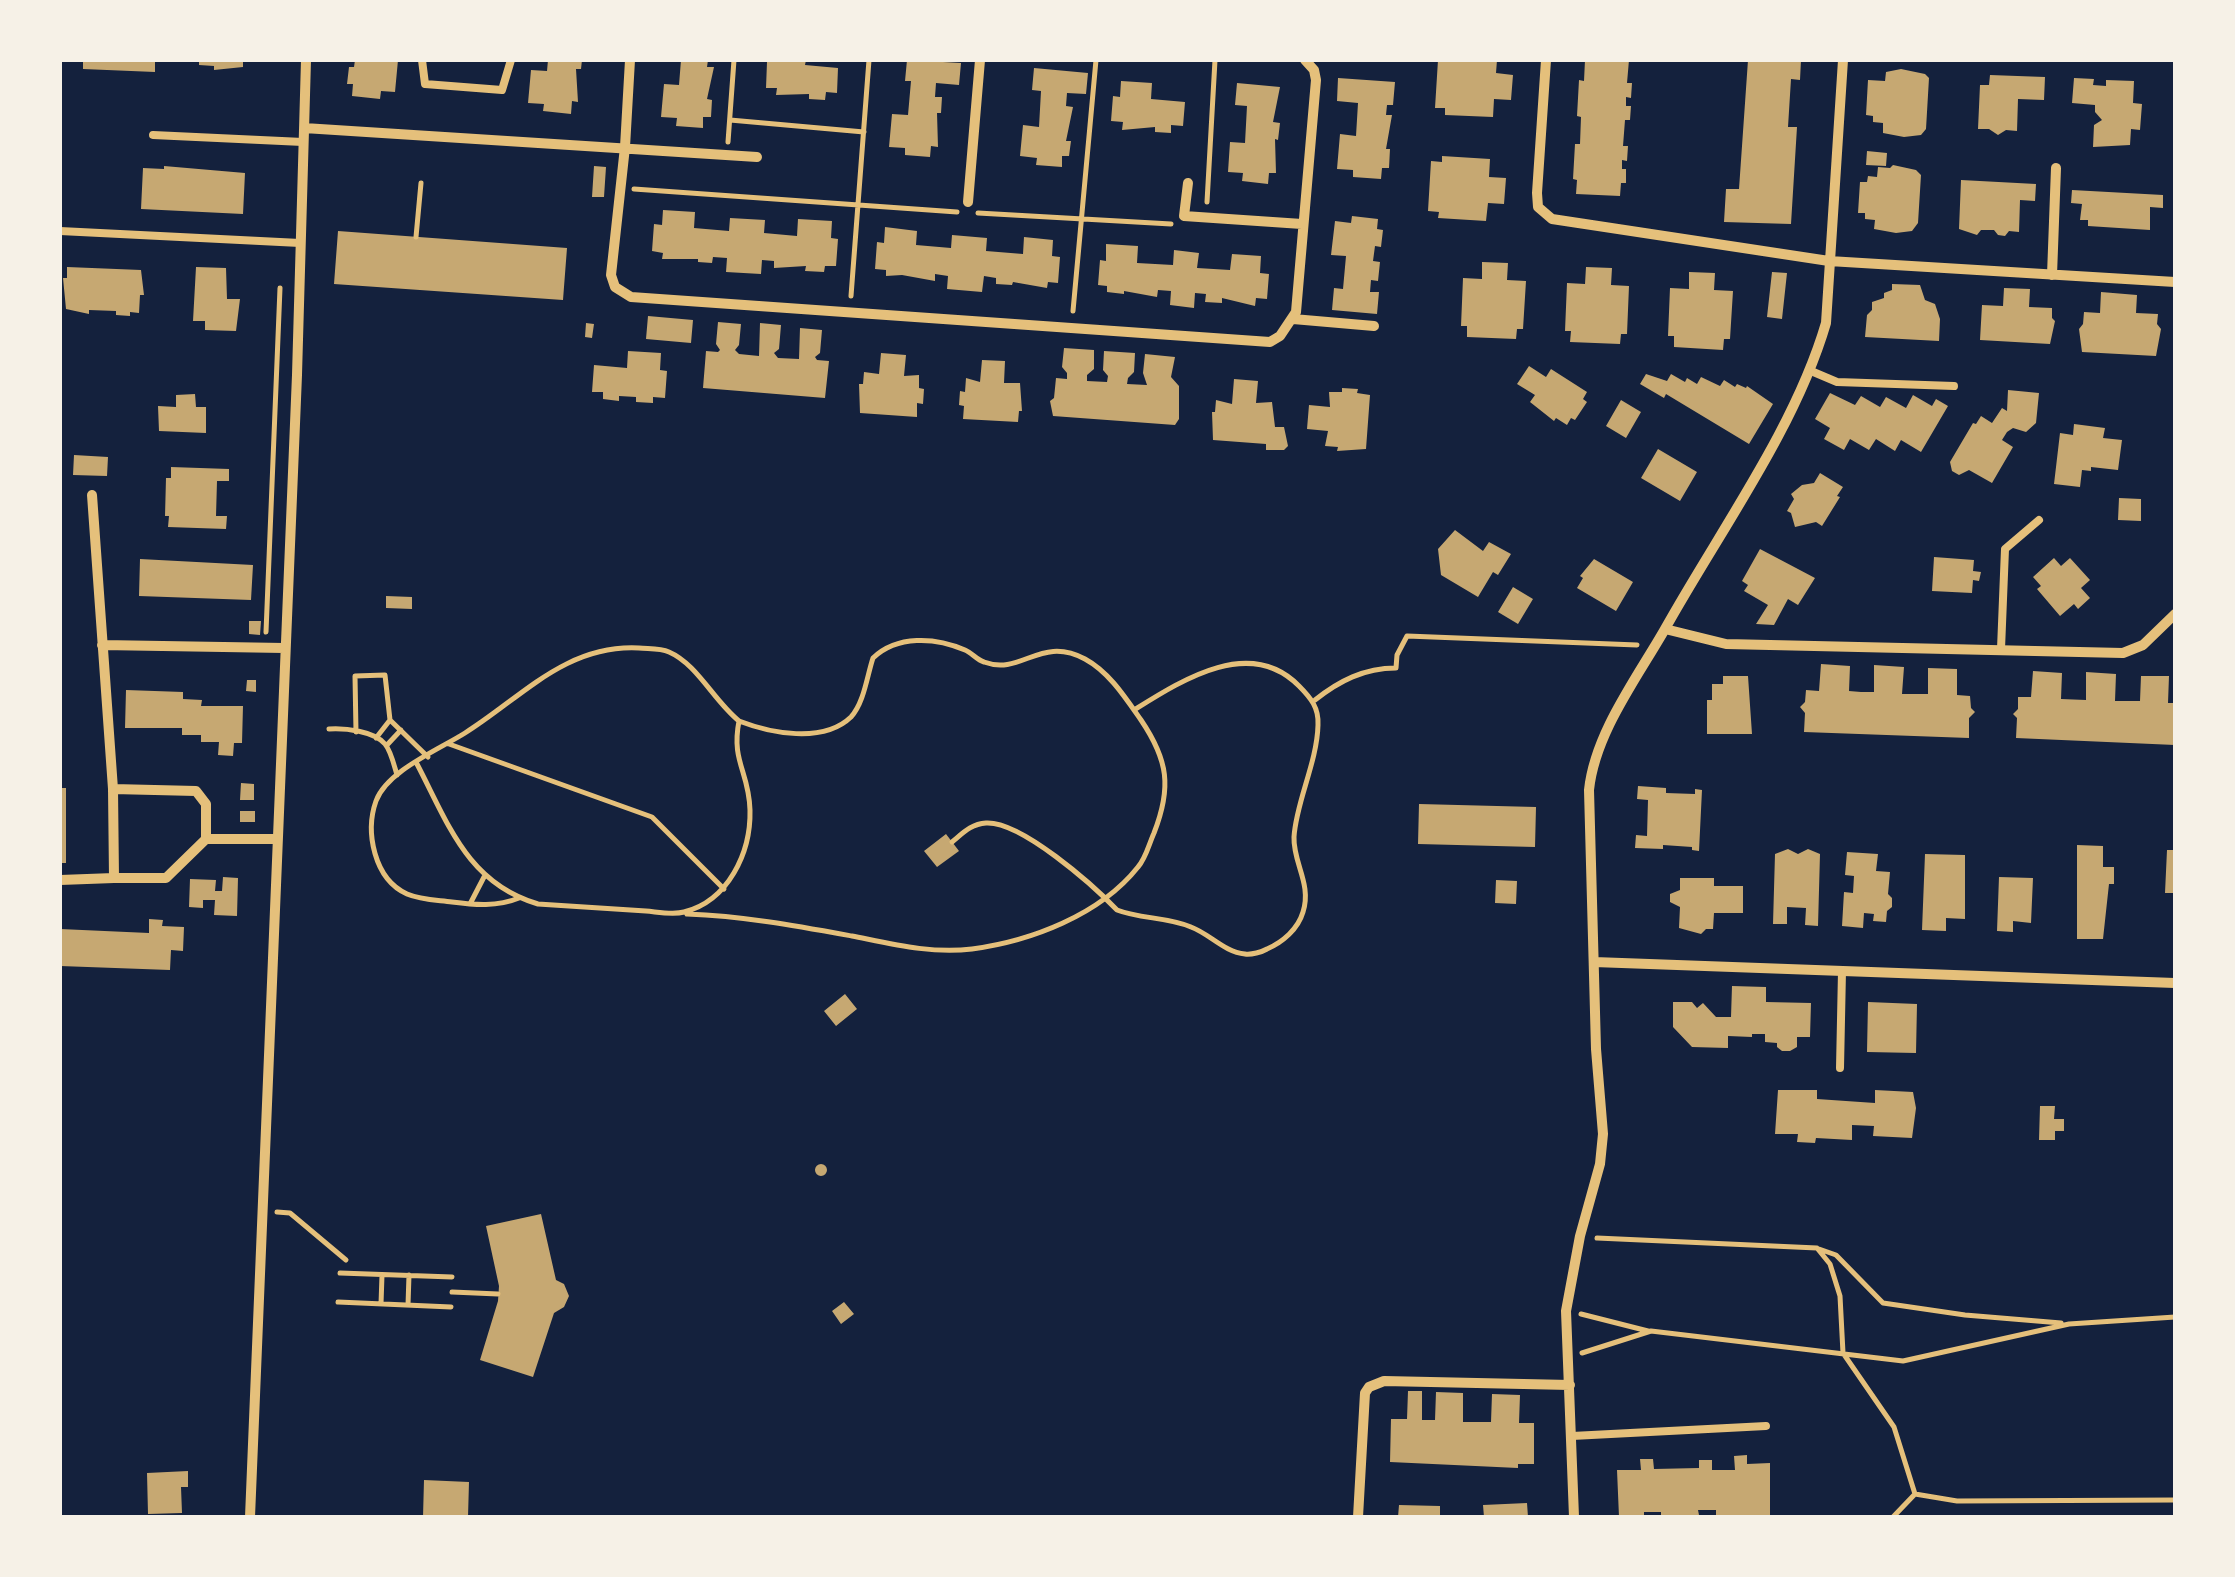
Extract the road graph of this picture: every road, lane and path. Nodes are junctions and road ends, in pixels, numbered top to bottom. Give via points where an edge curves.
1 (306, 60) edge
2 (422, 60) edge
3 (511, 60) edge
4 (630, 60) edge
5 (734, 60) edge
6 (869, 60) edge
7 (980, 60) edge
8 (1096, 60) edge
9 (1214, 60) edge
10 (1305, 60) edge
11 (1546, 60) edge
12 (1843, 60) edge
13 (730, 120) junction
14 (304, 128) junction
15 (864, 132) junction
16 (153, 135) dead end
17 (303, 142) junction
18 (625, 148) junction
19 (727, 155) junction
20 (757, 157) dead end
21 (2056, 168) dead end
22 (421, 183) dead end
23 (1188, 183) dead end
24 (620, 188) junction
25 (968, 202) dead end
26 (858, 206) junction
27 (1184, 216) junction
28 (1206, 218) junction
29 (1081, 219) junction
30 (1302, 224) junction
31 (60, 231) edge
32 (416, 237) dead end
33 (300, 243) junction
34 (1828, 261) junction
35 (2052, 274) junction
36 (2175, 282) edge
37 (850, 312) junction
38 (1293, 319) junction
39 (1374, 326) dead end
40 (1071, 328) junction
41 (1811, 371) junction
42 (1954, 386) dead end
43 (92, 495) dead end
44 (2039, 520) dead end
45 (2175, 614) edge
46 (1665, 629) junction
47 (102, 645) junction
48 (284, 648) junction
49 (2000, 649) junction
50 (1314, 700) junction
51 (1134, 710) junction
52 (390, 720) junction
53 (738, 720) junction
54 (330, 729) dead end
55 (401, 730) junction
56 (356, 732) junction
57 (376, 738) junction
58 (448, 744) junction
59 (387, 745) junction
60 (428, 757) junction
61 (417, 764) junction
62 (397, 774) junction
63 (113, 789) junction
64 (206, 839) junction
65 (277, 839) junction
66 (952, 842) dead end
67 (484, 876) junction
68 (114, 878) junction
69 (60, 880) edge
70 (724, 888) junction
71 (519, 898) junction
72 (1105, 898) junction
73 (470, 904) junction
74 (682, 914) junction
75 (1594, 962) junction
76 (1842, 972) junction
77 (2175, 983) edge
78 (1840, 1068) dead end
79 (290, 1212) dead end
80 (1580, 1236) junction
81 (1816, 1248) junction
82 (346, 1260) dead end
83 (340, 1273) dead end
84 (382, 1274) junction
85 (409, 1275) junction
86 (452, 1277) dead end
87 (452, 1292) dead end
88 (498, 1294) dead end
89 (338, 1302) dead end
90 (381, 1304) junction
91 (408, 1305) junction
92 (451, 1307) dead end
93 (1566, 1310) junction
94 (2175, 1317) edge
95 (2069, 1324) junction
96 (1651, 1331) junction
97 (1843, 1354) junction
98 (1568, 1364) junction
99 (1570, 1385) junction
100 (1766, 1426) dead end
101 (1572, 1436) junction
102 (1915, 1494) junction
103 (2175, 1500) edge
104 (250, 1517) edge
105 (1358, 1517) edge
106 (1574, 1517) edge
107 (1892, 1517) edge

1 - 14 street
2 - 3 lane via 425,84 502,90
4 - 18 street
5 - 13 path
6 - 15 path
7 - 25 street
8 - 29 path
9 - 28 path
10 - 30 street via 1316,80
11 - 34 street via 1537,193 1543,214
12 - 34 street
13 - 15 path
13 - 19 path
14 - 17 street
14 - 18 street
15 - 26 path
16 - 17 lane
17 - 33 street
18 - 19 street
18 - 24 street
19 - 20 street
21 - 35 street
22 - 32 path
23 - 27 street
24 - 26 path
24 - 37 street via 611,275 622,294
26 - 29 path
26 - 37 path
27 - 28 street
27 - 29 path via 1170,224
28 - 30 street
29 - 40 path
30 - 38 street
31 - 33 lane
33 - 48 street
34 - 35 street
34 - 41 street via 1826,323
35 - 36 street
37 - 40 street
38 - 39 street
38 - 40 street via 1270,342
41 - 42 lane via 1836,382
41 - 46 street
43 - 47 street
44 - 49 lane via 2005,549
45 - 49 street via 2132,651
46 - 49 street via 1726,644
46 - 50 path via 1640,645 1407,636 1396,668 1356,674
46 - 75 street via 1590,776
47 - 48 street
47 - 63 street
48 - 65 street
50 - 51 path via 1292,678 1258,662 1199,674
50 - 72 path via 1319,722 1294,838 1304,876 1298,927 1246,955 1188,925 1116,910
51 - 53 path via 1110,678 1069,652 1047,650 1000,666 924,640 881,650 859,705 828,730 782,731
51 - 72 path via 1156,743 1166,792 1141,864
52 - 55 path
52 - 56 path via 385,675 355,676
52 - 57 path
53 - 58 path via 673,654 604,650 524,688
53 - 70 path via 734,745 747,779 750,824
54 - 56 path
55 - 59 path
55 - 60 path
56 - 57 path
57 - 59 path
58 - 60 path
58 - 70 path via 652,817
59 - 62 path
60 - 61 path
61 - 62 path
61 - 67 path via 460,846
62 - 73 path via 376,802 375,859 407,894
63 - 64 street via 196,791 206,804
63 - 68 street
64 - 65 street
64 - 68 street via 166,878
65 - 104 street
66 - 72 path via 973,825 992,822 1042,848
67 - 71 path
67 - 73 path
68 - 69 street
70 - 74 path
71 - 73 path via 503,905
71 - 74 path
72 - 74 path via 1021,939 970,949 929,950 741,916
75 - 76 street
75 - 80 street via 1603,1134
76 - 77 street
76 - 78 lane
79 - 82 path
80 - 81 path
80 - 93 street
81 - 95 path via 1836,1254 1883,1303
81 - 97 path via 1830,1264 1840,1296
83 - 84 path
84 - 85 path
84 - 90 path
85 - 86 path
85 - 91 path
87 - 88 path
89 - 90 path
90 - 91 path
91 - 92 path
93 - 96 path
93 - 98 street
94 - 95 path
95 - 97 path via 1903,1361
96 - 97 path
96 - 98 path via 1585,1350
97 - 102 path via 1894,1427
98 - 99 street
99 - 101 street
99 - 105 street via 1376,1383 1365,1393
100 - 101 lane
101 - 106 street
102 - 103 path via 1956,1501
102 - 107 path

